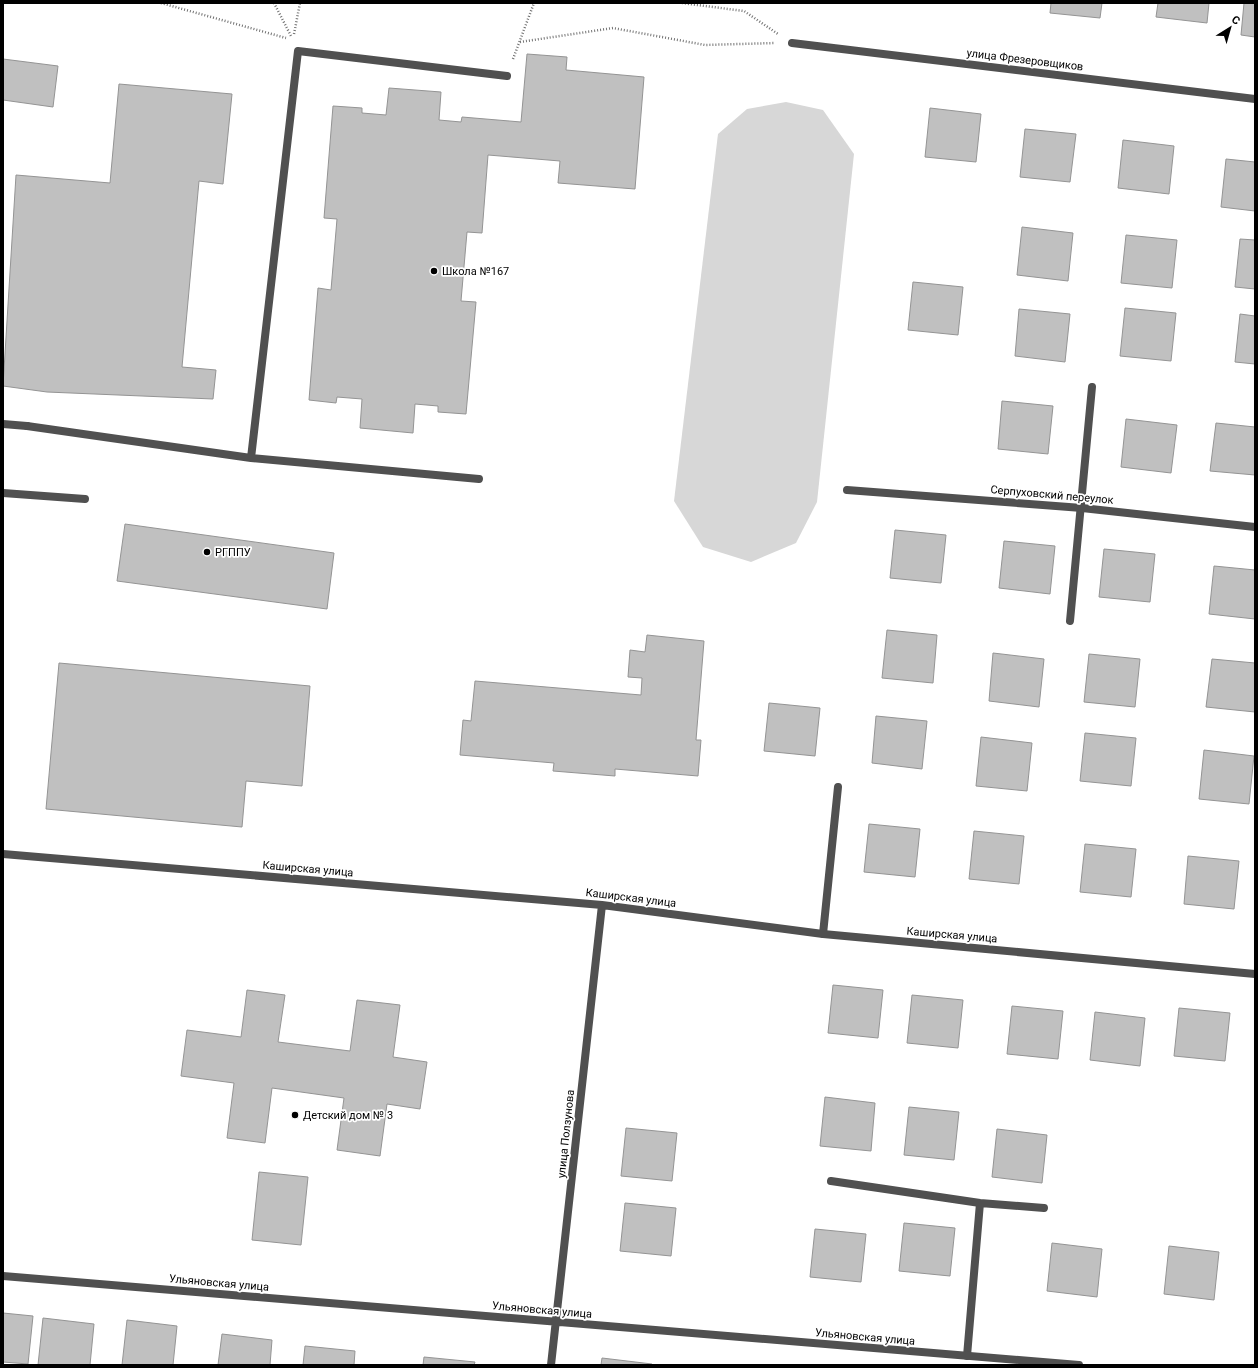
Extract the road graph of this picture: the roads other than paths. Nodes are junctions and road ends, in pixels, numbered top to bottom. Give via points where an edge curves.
1 (792, 43) road end
2 (507, 76) road end
3 (1255, 99) edge
4 (1092, 387) dead end
5 (3, 424) edge
6 (251, 458) junction
7 (479, 479) dead end
8 (846, 490) dead end
9 (3, 493) edge
10 (85, 499) dead end
11 (1082, 508) junction
12 (1255, 527) edge
13 (1070, 621) dead end
14 (838, 787) dead end
15 (3, 854) edge
16 (602, 905) junction
17 (823, 934) junction
18 (1255, 974) edge
19 (831, 1181) dead end
20 (980, 1203) junction
21 (1044, 1208) dead end
22 (3, 1276) edge
23 (556, 1322) junction
24 (967, 1356) junction
25 (551, 1365) edge
26 (1079, 1365) edge

1 - 3 street, улица Фрезеровщиков
2 - 6 street via 298,51
4 - 11 street
5 - 6 street
6 - 7 street
8 - 11 street, Серпуховский переулок
9 - 10 street
11 - 12 street, Серпуховский переулок
11 - 13 street
14 - 17 street
15 - 16 street, Каширская улица
16 - 17 street, Каширская улица
16 - 23 street, улица Ползунова
17 - 18 street, Каширская улица
19 - 20 street
20 - 21 street
20 - 24 street
22 - 23 street, Ульяновская улица
23 - 24 street, Ульяновская улица
23 - 25 street, улица Ползунова
24 - 26 street, Ульяновская улица

